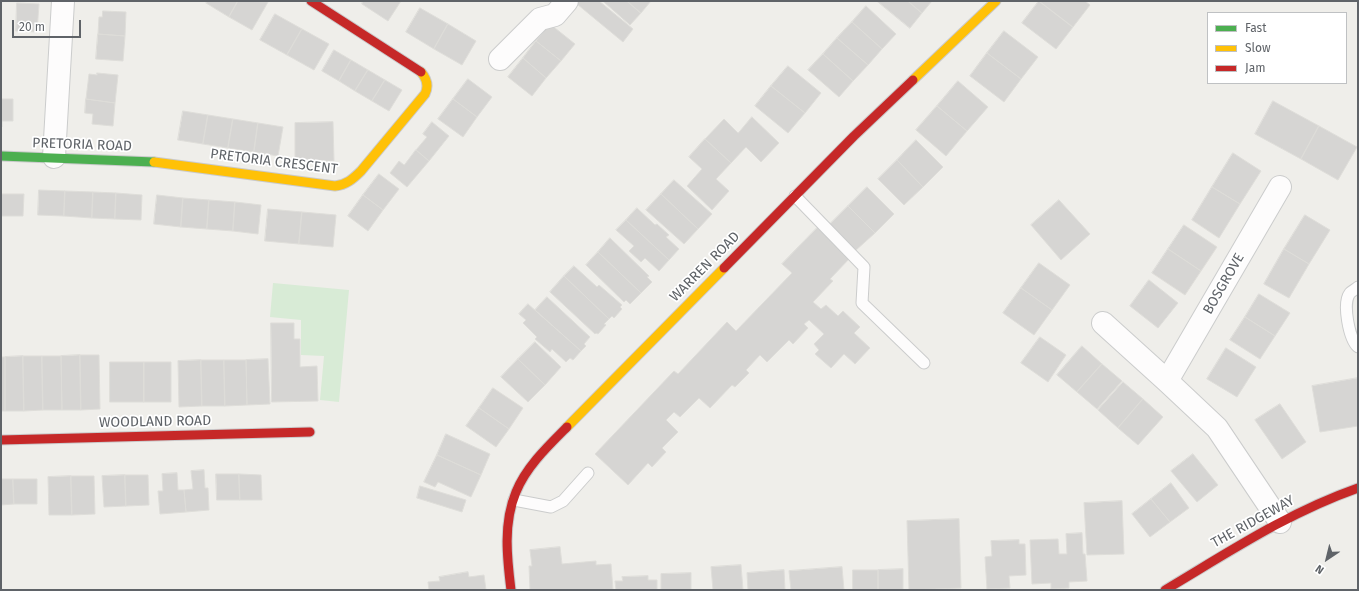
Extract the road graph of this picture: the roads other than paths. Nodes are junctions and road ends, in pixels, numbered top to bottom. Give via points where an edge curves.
1 (63, 1) edge
2 (311, 1) edge
3 (567, 1) edge
4 (996, 1) edge
5 (500, 59) dead end
6 (1, 156) edge
7 (54, 158) junction
8 (163, 162) joint
9 (1280, 187) dead end
10 (795, 196) junction
11 (1358, 287) edge
12 (1103, 323) dead end
13 (1358, 347) edge
14 (924, 363) dead end
15 (1167, 380) junction
16 (310, 432) dead end
17 (1, 440) edge
18 (588, 474) dead end
19 (1358, 488) edge
20 (514, 500) junction
21 (1280, 522) junction
22 (511, 590) edge
23 (1165, 590) edge

1 - 7 street
2 - 8 street, PRETORIA CRESCENT via 422,73 428,84 425,94 356,177 335,186
3 - 5 street via 555,15 540,19
4 - 10 street, WARREN ROAD
6 - 7 street, PRETORIA ROAD
7 - 8 street, PRETORIA ROAD
9 - 15 street, BOSGROVE
10 - 14 lane via 864,267 862,303
10 - 20 street, WARREN ROAD via 552,442 532,466
11 - 13 lane via 1350,292 1347,315 1352,338
12 - 15 street
15 - 21 street via 1217,428
16 - 17 street, WOODLAND ROAD
18 - 20 lane via 563,501 551,507
19 - 21 street, THE RIDGEWAY via 1334,496
20 - 22 street, WARREN ROAD via 509,514 507,534
21 - 23 street, THE RIDGEWAY

